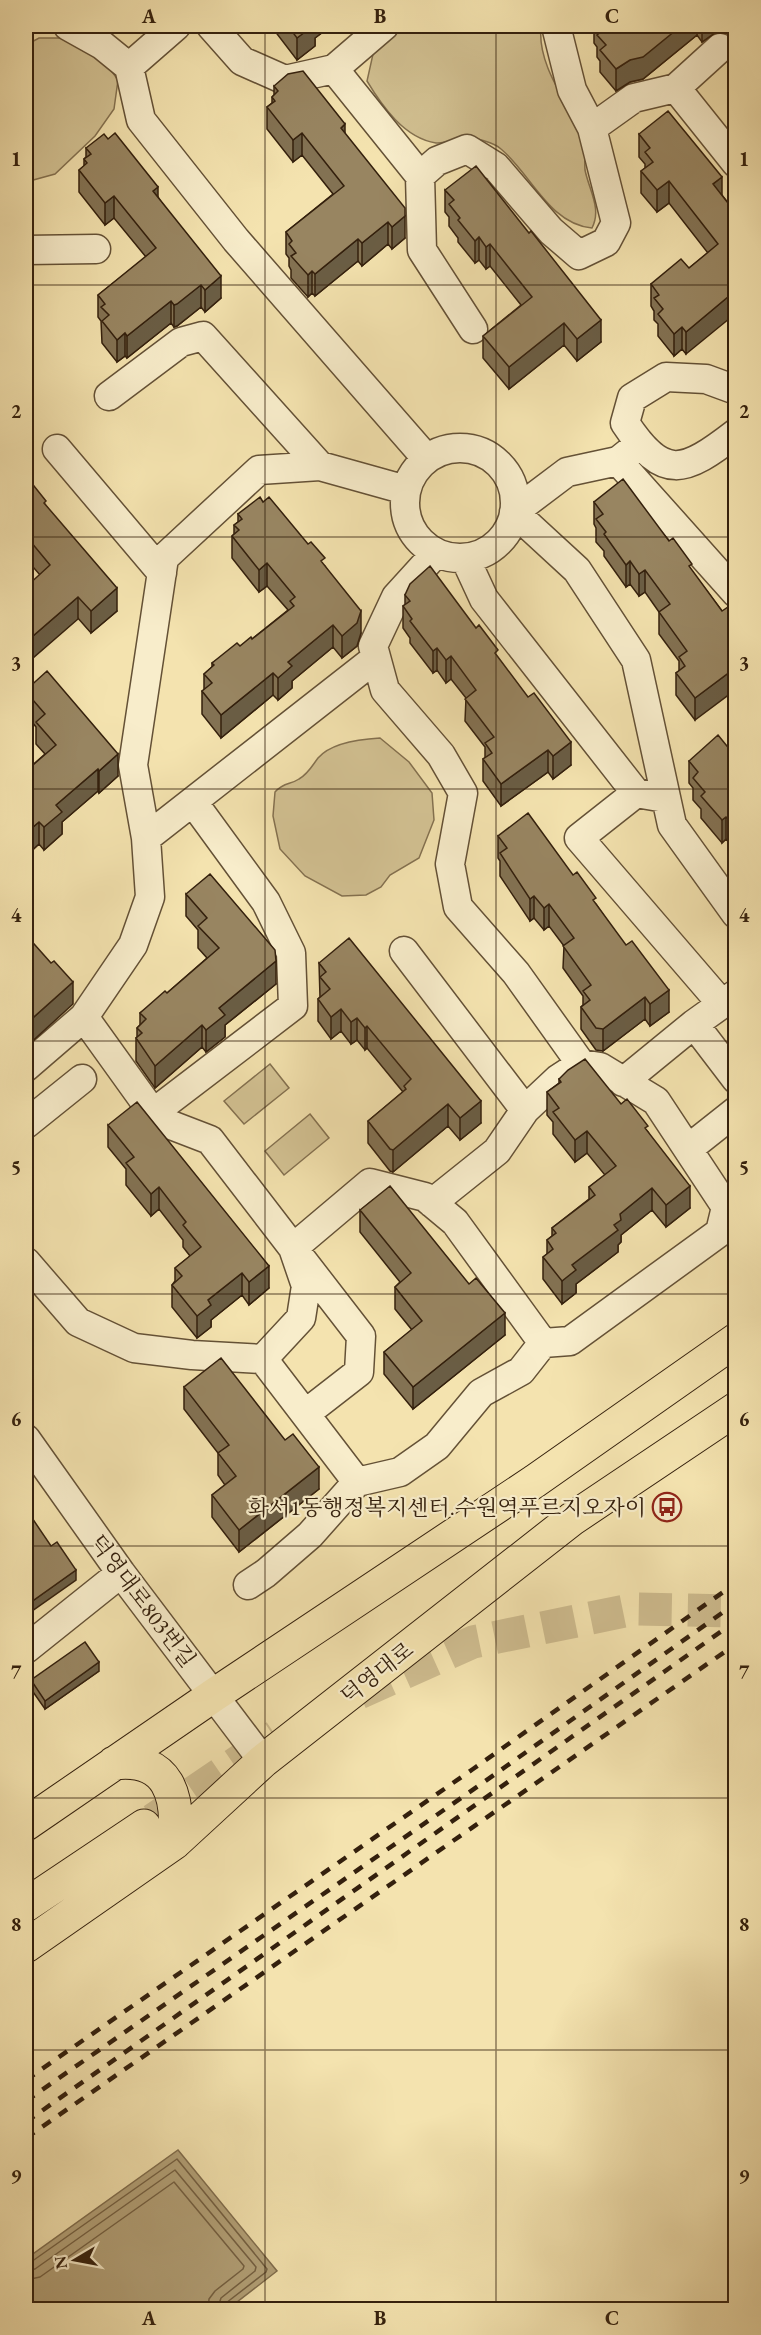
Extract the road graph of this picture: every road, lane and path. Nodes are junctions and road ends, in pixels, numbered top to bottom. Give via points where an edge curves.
1 (68, 26) edge
2 (176, 26) edge
3 (211, 26) edge
4 (384, 26) edge
5 (556, 26) edge
6 (720, 48) dead end
7 (129, 67) junction
8 (334, 69) junction
9 (676, 88) junction
10 (592, 128) junction
11 (735, 163) edge
12 (420, 176) junction
13 (96, 249) dead end
14 (26, 250) edge
15 (472, 329) dead end
16 (735, 390) edge
17 (109, 396) dead end
18 (735, 433) edge
19 (57, 449) dead end
20 (629, 453) junction
21 (426, 459) junction
22 (320, 466) junction
23 (406, 490) junction
24 (514, 512) junction
25 (436, 553) junction
26 (465, 558) junction
27 (162, 573) junction
28 (735, 593) edge
29 (376, 658) junction
30 (636, 793) junction
31 (666, 798) junction
32 (193, 802) junction
33 (146, 838) junction
34 (735, 914) edge
35 (404, 951) dead end
36 (728, 999) edge
37 (84, 1017) junction
38 (694, 1024) junction
39 (60, 1052) dead end
40 (581, 1064) junction
41 (26, 1068) edge
42 (82, 1079) dead end
43 (735, 1079) edge
44 (26, 1081) edge
45 (623, 1082) junction
46 (525, 1110) junction
47 (735, 1111) edge
48 (153, 1113) junction
49 (26, 1124) edge
50 (688, 1149) junction
51 (432, 1203) junction
52 (293, 1248) junction
53 (26, 1262) edge
54 (735, 1341) edge
55 (543, 1343) junction
56 (263, 1359) junction
57 (735, 1408) edge
58 (305, 1414) junction
59 (26, 1439) edge
60 (357, 1482) junction
61 (121, 1573) junction
62 (248, 1585) dead end
63 (26, 1649) edge
64 (214, 1695) junction
65 (263, 1761) junction
66 (114, 1763) junction
67 (26, 1824) edge
68 (144, 1826) tunnel mouth
69 (174, 1843) junction
70 (26, 1905) edge
71 (26, 1946) edge

1 - 7 street via 102,45
2 - 7 street
3 - 8 street via 242,61 285,80
4 - 8 street
5 - 10 street via 572,90
6 - 9 street
7 - 21 street via 141,120 236,240
8 - 12 street
9 - 10 street via 634,98
9 - 11 street
10 - 12 street via 616,222 606,242 579,255 551,231 496,167 467,149 436,161
12 - 15 street via 422,250
13 - 14 street
16 - 20 street via 706,379 666,377 632,398 625,423
17 - 22 street via 181,342 202,336
18 - 20 street via 710,453 676,467
19 - 27 street
20 - 24 street via 567,472
20 - 28 street
21 - 23 street via 410,478
21 - 24 street via 454,447 490,456 504,469 512,485
22 - 23 street
22 - 27 street via 259,470 164,558
23 - 25 street via 405,514 412,532
24 - 26 street via 504,536 491,549
24 - 31 street via 577,570 636,660
25 - 26 street
25 - 29 street via 396,597 373,646
26 - 30 street via 484,599
27 - 33 street via 133,765
29 - 32 street
29 - 40 street via 385,690 441,755 463,793 450,864 458,907 516,973
30 - 31 street
30 - 36 street via 579,838
31 - 34 street via 672,825
32 - 33 street
32 - 48 street via 266,902 291,953 293,1006
33 - 37 street via 150,897 133,945
35 - 46 street
36 - 38 street
37 - 41 street
37 - 48 street
38 - 43 street
38 - 45 street
39 - 44 street
40 - 45 street via 600,1067
40 - 46 street via 558,1079
42 - 49 street
45 - 50 street via 656,1101
46 - 51 street via 497,1151
47 - 50 street
48 - 52 street via 158,1120 210,1140
50 - 55 street via 726,1207 720,1232 570,1341
51 - 52 street via 425,1197 370,1183
51 - 55 street via 455,1222
52 - 56 street via 306,1286 301,1318
52 - 58 street via 361,1336 359,1372
53 - 56 street via 78,1322 134,1348
54 - 64 main road via 535,1482
55 - 60 street via 521,1371 481,1393 437,1446 400,1472
56 - 58 street
57 - 65 main road, 덕영대로 via 573,1519
58 - 60 street
59 - 61 street, 덕영대로803번길
60 - 62 street via 310,1535
61 - 63 street
61 - 64 street, 덕영대로803번길
64 - 65 street, 덕영대로803번길
64 - 66 main road
65 - 69 main road, 덕영대로
66 - 67 main road
66 - 69 main road via 145,1766 165,1777 174,1798
68 - 70 main road
69 - 71 main road, 덕영대로

